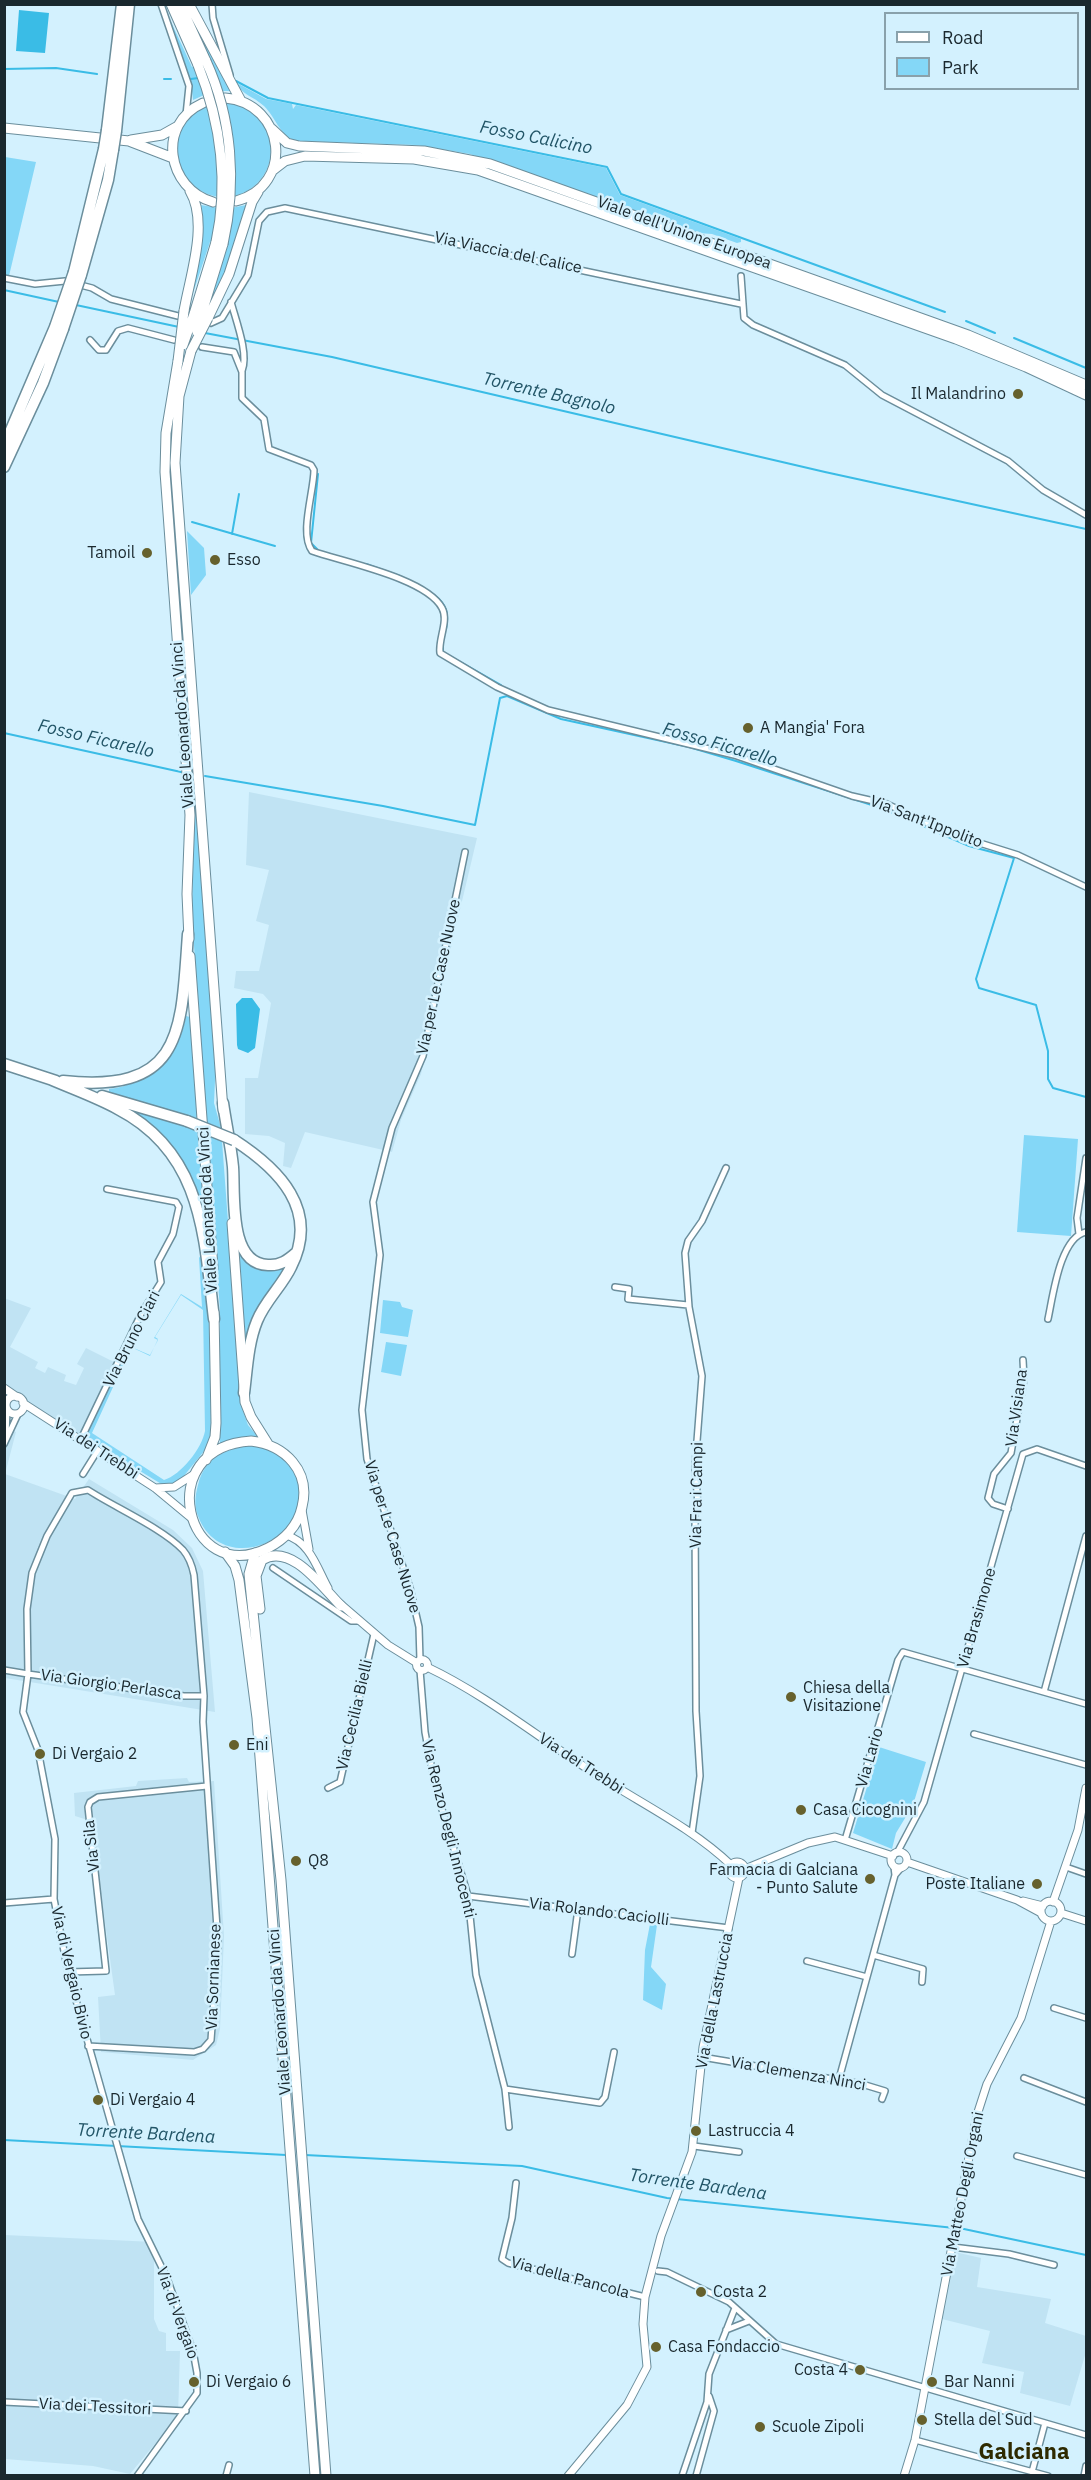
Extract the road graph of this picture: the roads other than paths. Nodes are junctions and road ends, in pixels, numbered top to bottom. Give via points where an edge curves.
1 (122, 4) edge
2 (129, 4) edge
3 (161, 4) edge
4 (171, 4) edge
5 (180, 4) edge
6 (189, 4) edge
7 (212, 4) edge
8 (202, 63) junction
9 (231, 82) junction
10 (225, 98) dead end
11 (241, 101) junction
12 (203, 103) dead end
13 (185, 116) junction
14 (178, 126) junction
15 (4, 128) edge
16 (272, 129) junction
17 (111, 130) junction
18 (129, 141) junction
19 (173, 158) junction
20 (272, 171) junction
21 (188, 188) junction
22 (260, 189) junction
23 (236, 201) dead end
24 (213, 202) dead end
25 (741, 276) dead end
26 (4, 278) edge
27 (231, 301) junction
28 (741, 304) junction
29 (196, 316) junction
30 (59, 328) junction
31 (90, 340) dead end
32 (174, 340) dead end
33 (202, 347) dead end
34 (242, 372) junction
35 (1086, 385) edge
36 (1086, 395) edge
37 (4, 446) edge
38 (4, 467) edge
39 (1086, 515) edge
40 (465, 852) dead end
41 (1086, 887) edge
42 (188, 934) junction
43 (4, 1064) edge
44 (50, 1079) junction
45 (223, 1103) junction
46 (1086, 1158) edge
47 (726, 1168) dead end
48 (107, 1189) dead end
49 (1086, 1232) edge
50 (1078, 1234) junction
51 (299, 1251) junction
52 (615, 1287) dead end
53 (688, 1305) junction
54 (214, 1319) junction
55 (1048, 1319) dead end
56 (1023, 1360) dead end
57 (4, 1388) edge
58 (244, 1393) junction
59 (17, 1397) junction
60 (23, 1403) junction
61 (6, 1404) edge
62 (37, 1411) junction
63 (19, 1413) junction
64 (6, 1437) junction
65 (81, 1439) junction
66 (4, 1444) edge
67 (268, 1444) junction
68 (98, 1450) junction
69 (206, 1460) junction
70 (1086, 1466) edge
71 (197, 1472) junction
72 (83, 1474) dead end
73 (155, 1488) junction
74 (72, 1493) joint
75 (1008, 1509) junction
76 (302, 1510) junction
77 (190, 1517) junction
78 (286, 1535) junction
79 (1086, 1538) edge
80 (309, 1551) junction
81 (225, 1552) junction
82 (255, 1553) junction
83 (273, 1568) dead end
84 (342, 1606) junction
85 (359, 1621) junction
86 (374, 1634) junction
87 (421, 1665) junction
88 (962, 1668) junction
89 (4, 1670) edge
90 (28, 1674) junction
91 (263, 1686) junction
92 (1044, 1692) junction
93 (204, 1696) junction
94 (1086, 1704) edge
95 (974, 1734) dead end
96 (1086, 1765) edge
97 (207, 1786) junction
98 (327, 1788) dead end
99 (1086, 1788) edge
100 (692, 1833) junction
101 (845, 1840) junction
102 (899, 1861) junction
103 (731, 1865) junction
104 (1066, 1867) junction
105 (745, 1869) junction
106 (1086, 1874) edge
107 (739, 1878) junction
108 (468, 1896) junction
109 (54, 1899) junction
110 (1053, 1902) junction
111 (4, 1903) edge
112 (578, 1909) junction
113 (1042, 1909) junction
114 (1061, 1913) junction
115 (1051, 1921) junction
116 (1086, 1921) edge
117 (729, 1929) junction
118 (572, 1954) dead end
119 (873, 1955) junction
120 (807, 1961) dead end
121 (68, 1972) junction
122 (867, 1977) junction
123 (922, 1982) dead end
124 (1054, 2008) dead end
125 (1086, 2018) edge
126 (88, 2046) junction
127 (614, 2052) dead end
128 (702, 2057) junction
129 (1024, 2078) dead end
130 (840, 2079) junction
131 (505, 2089) junction
132 (882, 2098) dead end
133 (1086, 2102) edge
134 (509, 2127) dead end
135 (116, 2139) joint
136 (694, 2146) junction
137 (739, 2152) dead end
138 (1017, 2156) dead end
139 (1086, 2175) edge
140 (516, 2183) dead end
141 (953, 2247) junction
142 (1054, 2265) dead end
143 (655, 2270) junction
144 (645, 2297) junction
145 (735, 2308) junction
146 (749, 2321) junction
147 (725, 2331) junction
148 (924, 2388) junction
149 (708, 2395) junction
150 (4, 2402) edge
151 (705, 2409) junction
152 (186, 2411) junction
153 (713, 2413) junction
154 (1045, 2423) junction
155 (1086, 2435) edge
156 (915, 2440) junction
157 (229, 2465) dead end
158 (1086, 2466) edge
159 (1032, 2472) junction
160 (137, 2475) edge
161 (226, 2475) edge
162 (315, 2475) edge
163 (326, 2475) edge
164 (568, 2475) edge
165 (682, 2475) edge
166 (696, 2475) edge
167 (904, 2475) edge
168 (1048, 2475) edge
169 (1084, 2475) edge

1 - 17 highway
2 - 17 highway
3 - 13 street via 189,86
4 - 8 main road
5 - 8 main road
6 - 9 main road
7 - 9 street
8 - 29 main road, bridge via 221,101 229,143 230,198
9 - 11 main road
10 - 11 main road, Viale dell'Unione Europea
11 - 16 main road, Viale dell'Unione Europea via 259,112
12 - 13 main road
13 - 14 main road
14 - 18 main road via 162,135
14 - 19 main road
15 - 18 main road
16 - 20 main road, Viale dell'Unione Europea via 276,146
16 - 35 main road, Viale dell'Unione Europea via 287,143 299,146 416,150 490,164 968,335
17 - 30 highway, bridge via 108,180
18 - 19 main road
19 - 21 main road
20 - 22 main road, Viale dell'Unione Europea
20 - 36 main road, Viale dell'Unione Europea via 285,161 305,156 414,159 478,170 956,339
21 - 24 main road
21 - 29 main road via 199,215
22 - 23 main road, Viale dell'Unione Europea
22 - 29 main road via 237,250
25 - 28 street
26 - 29 street via 35,284 54,280 72,283 111,299
27 - 28 street, Via Viaccia del Calice via 249,271 259,221 275,209 285,208
27 - 29 street via 220,320
27 - 34 street via 245,352
28 - 39 street via 744,318 753,325 845,365 882,395 1008,461 1043,490
29 - 42 main road, Viale Leonardo da Vinci, bridge via 178,361 168,413 165,472 190,815
29 - 45 main road, Viale Leonardo da Vinci, bridge via 179,396 175,463
30 - 37 highway
30 - 38 highway via 43,383
31 - 32 street via 96,348 106,350 118,332 128,328
33 - 34 street via 234,352
34 - 41 street, Via Sant'Ippolito via 242,398 264,419 269,449 311,465 314,470 307,545 312,551 382,572 435,600 444,614 440,653 497,687 548,710 734,755 852,796 887,804 951,834 1018,855
40 - 87 street, Via per Le Case Nuove via 423,1056 392,1128 373,1202 380,1255 362,1410 366,1459 410,1588 419,1627
42 - 44 highway via 182,1015 172,1044 162,1058 122,1081 97,1084
42 - 54 main road, Viale Leonardo da Vinci
43 - 44 highway
44 - 51 highway, bridge via 188,1121 234,1140 268,1166 290,1192 302,1227
44 - 54 highway via 119,1109 149,1131 176,1159 190,1184 204,1229
45 - 51 highway via 242,1248 262,1265 274,1266
45 - 58 main road, Viale Leonardo da Vinci
46 - 50 street
47 - 53 street, Via Fra i Campi via 702,1221 688,1240
48 - 65 street, Via Bruno Ciari via 176,1202 179,1206 173,1234 158,1262 161,1282 141,1314
49 - 50 street
50 - 55 street via 1066,1248
51 - 58 highway via 258,1320
52 - 53 street via 629,1289 628,1299
53 - 100 street, Via Fra i Campi via 702,1376 695,1467 700,1776
54 - 69 main road, Viale Leonardo da Vinci via 216,1423
56 - 75 street, Via Visiana via 1024,1379 1011,1453 994,1474 988,1495 990,1502
57 - 59 street
58 - 67 main road, Viale Leonardo da Vinci via 251,1417
59 - 60 street, Via dei Trebbi
59 - 61 street via 11,1397
60 - 62 street, Via dei Trebbi
60 - 63 street
61 - 63 street
61 - 64 street
62 - 63 street, Via dei Trebbi
62 - 65 street, Via dei Trebbi
63 - 64 street
64 - 66 street
65 - 68 street, Via dei Trebbi
67 - 69 main road, Viale Leonardo da Vinci via 235,1444
67 - 76 main road, Viale Leonardo da Vinci via 284,1452 298,1469 304,1486
68 - 72 street
68 - 73 street, Via dei Trebbi
69 - 71 main road, Viale Leonardo da Vinci
70 - 75 street, Via Brasimone via 1036,1449 1026,1451
71 - 73 street, Via dei Trebbi via 174,1487
71 - 77 main road, Viale Leonardo da Vinci via 189,1494
73 - 77 street, Via dei Trebbi
74 - 90 street, Via di Vergaio Bivio via 47,1536 32,1573 27,1609
74 - 93 street, Via Giorgio Perlasca via 88,1490 170,1539 188,1556 194,1575
75 - 88 street, Via Brasimone
76 - 78 main road
76 - 80 street
77 - 81 main road, Viale Leonardo da Vinci via 204,1539
78 - 80 street via 298,1539
78 - 82 main road
79 - 92 street
80 - 84 street, Via dei Trebbi
81 - 82 main road
81 - 162 main road, Viale Leonardo da Vinci via 239,1580 257,1718
82 - 91 main road, Viale Leonardo da Vinci via 249,1574
83 - 85 street via 351,1622
84 - 85 street, Via dei Trebbi
84 - 91 main road via 288,1557 275,1554 262,1560 256,1576
85 - 86 street, Via dei Trebbi
86 - 87 street, Via dei Trebbi
86 - 98 street, Via Cecilia Bielli via 341,1778 335,1786
87 - 100 street, Via dei Trebbi
87 - 108 street, Via Renzo Degli Innocenti via 425,1732 435,1786
88 - 92 street, Via Lario
88 - 101 street, Via Lario via 910,1652 900,1655
88 - 102 street, Via Brasimone via 924,1802 907,1830
89 - 90 street, Via Giorgio Perlasca
90 - 93 street, Via Giorgio Perlasca
90 - 109 street, Via di Vergaio Bivio via 23,1707 38,1750 55,1839
91 - 163 main road, Viale Leonardo da Vinci
92 - 94 street, Via Lario
93 - 97 street
95 - 96 street
97 - 121 street, Via Sila via 98,1797 90,1802 106,1971
97 - 126 street, Via Sornianese via 218,1943 211,2040 194,2052
99 - 104 street
100 - 103 street, Via dei Trebbi
101 - 102 street
101 - 105 street via 835,1837 808,1843
102 - 113 street
102 - 119 street
103 - 105 street via 740,1862
103 - 107 street via 731,1874
104 - 106 street
104 - 110 street
105 - 107 street
107 - 117 street, Via della Lastruccia
108 - 112 street, Via Rolando Caciolli
108 - 131 street, Via Renzo Degli Innocenti via 476,1975
109 - 111 street
109 - 121 street, Via di Vergaio Bivio
110 - 113 street
110 - 114 street
112 - 117 street, Via Rolando Caciolli
112 - 118 street
113 - 115 street via 1043,1918
114 - 115 street
114 - 116 street
115 - 141 street, Via Matteo Degli Organi via 1021,2018 981,2100
117 - 128 street, Via della Lastruccia
119 - 122 street
119 - 123 street via 923,1969
120 - 122 street
121 - 126 street, Via di Vergaio Bivio
122 - 130 street
124 - 125 street
126 - 135 street, Via di Vergaio Bivio
127 - 131 street via 605,2097 600,2103
128 - 130 street, Via Clemenza Ninci
128 - 136 street, Via della Lastruccia
129 - 133 street
130 - 132 street, Via Clemenza Ninci via 885,2091
131 - 134 street, Via Renzo Degli Innocenti
135 - 152 street, Via di Vergaio via 138,2219 167,2277 193,2351 197,2393
136 - 137 street
136 - 143 street, Via della Lastruccia via 661,2236
138 - 139 street
140 - 144 street, Via della Pancola via 502,2259
141 - 142 street
141 - 148 street, Via Matteo Degli Organi
143 - 144 street, Via della Lastruccia
143 - 145 street via 667,2272
144 - 164 street, Via della Lastruccia via 648,2358 643,2376 620,2414
145 - 146 street
145 - 147 street
146 - 147 street
146 - 148 street via 776,2344
147 - 149 street via 709,2374
148 - 154 street
148 - 156 street, Via Matteo Degli Organi
149 - 151 street
149 - 153 street
150 - 152 street, Via dei Tessitori
151 - 153 street
151 - 165 street
152 - 160 street, Via di Vergaio
153 - 166 street
154 - 155 street
154 - 159 street
156 - 159 street
156 - 167 street, Via Matteo Degli Organi
157 - 161 street
158 - 169 street
159 - 168 street

